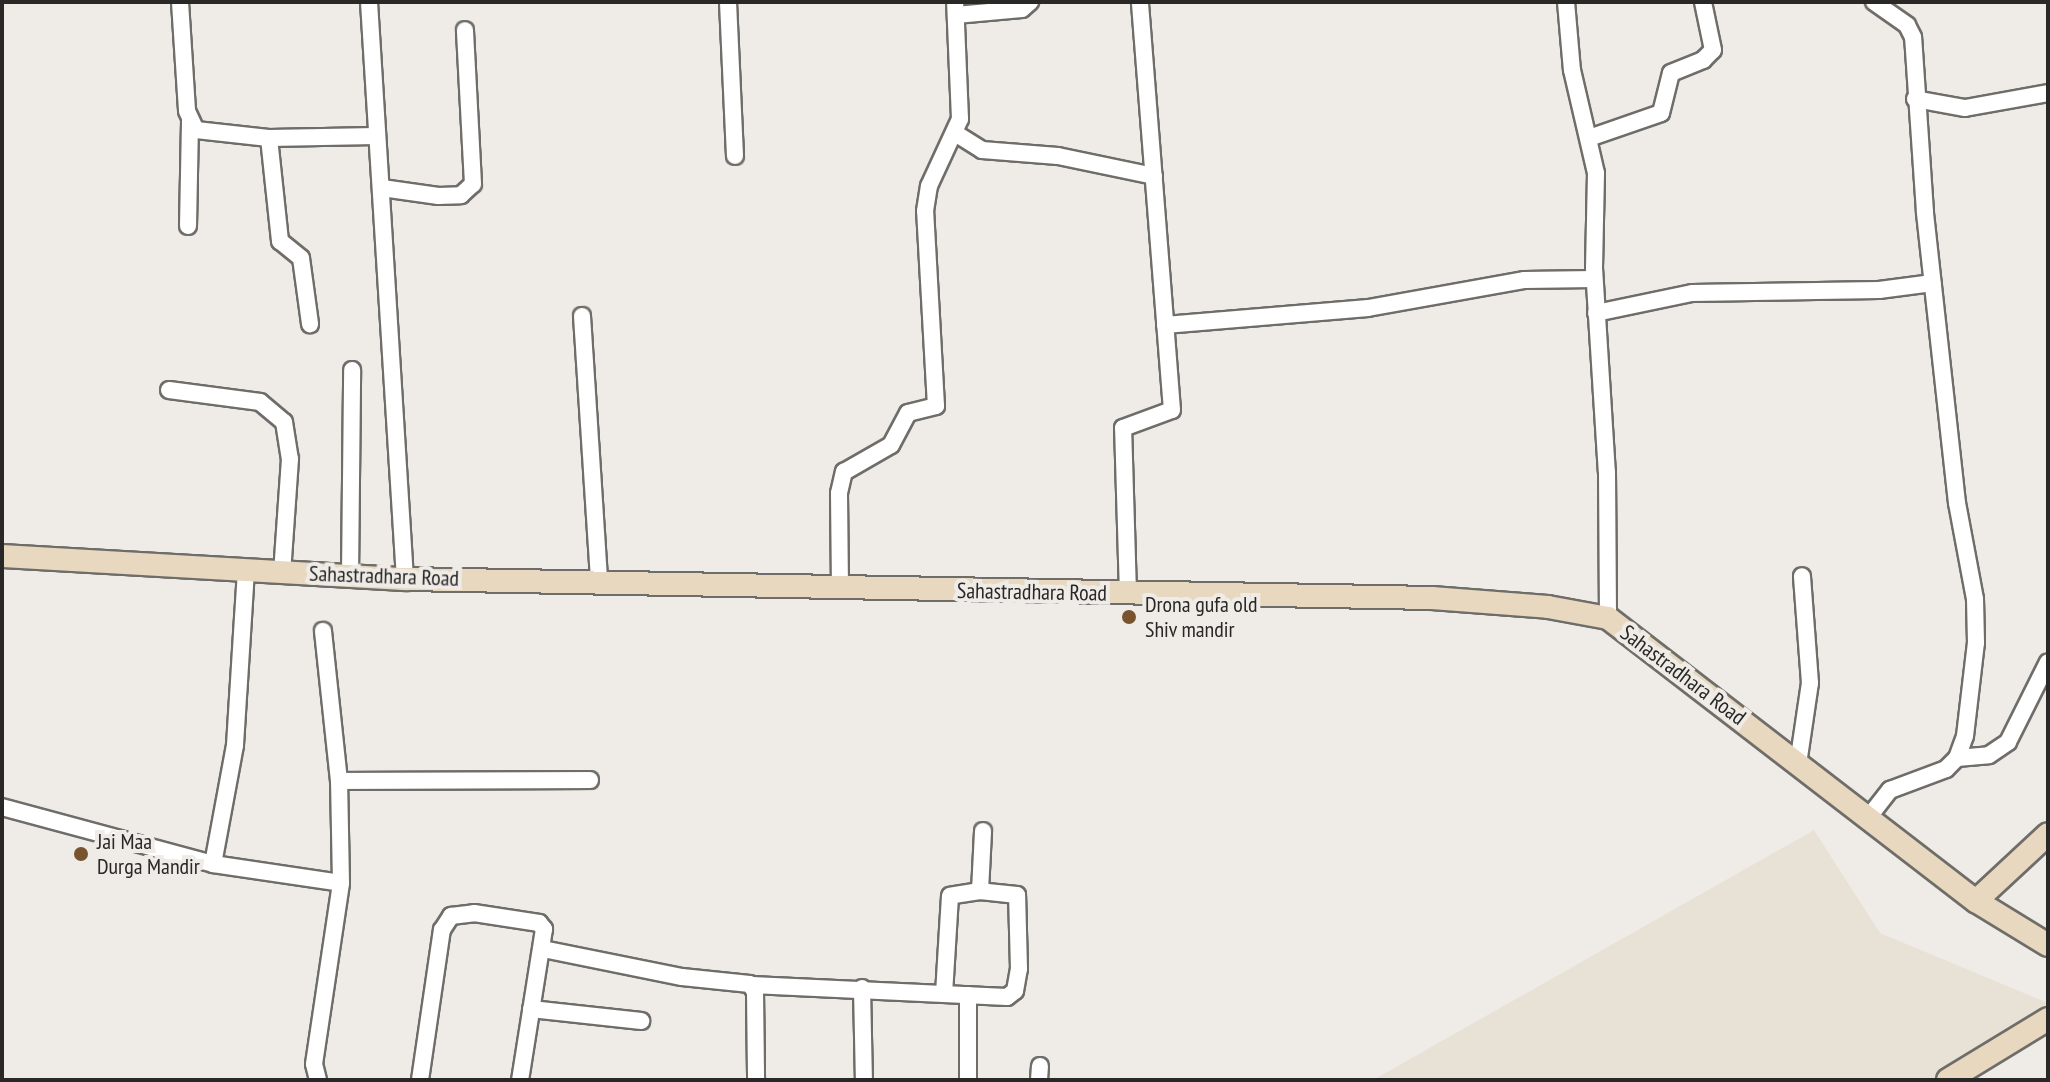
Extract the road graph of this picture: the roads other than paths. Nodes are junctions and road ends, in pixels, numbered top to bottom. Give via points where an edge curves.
1 (180, 2) edge
2 (369, 2) edge
3 (728, 2) edge
4 (1030, 2) edge
5 (1140, 2) edge
6 (1566, 2) edge
7 (1703, 2) edge
8 (1874, 2) edge
9 (956, 9) edge
10 (465, 30) dead end
11 (2048, 93) edge
12 (1915, 99) junction
13 (190, 121) junction
14 (955, 133) junction
15 (376, 136) junction
16 (269, 138) junction
17 (1589, 138) junction
18 (735, 156) dead end
19 (1154, 176) junction
20 (382, 188) junction
21 (188, 226) dead end
22 (1594, 279) junction
23 (1933, 283) junction
24 (1596, 313) junction
25 (582, 316) dead end
26 (310, 324) dead end
27 (1165, 325) junction
28 (352, 370) dead end
29 (169, 390) dead end
30 (2, 556) edge
31 (246, 571) junction
32 (282, 572) junction
33 (350, 576) junction
34 (1802, 576) dead end
35 (405, 579) junction
36 (599, 581) junction
37 (840, 589) junction
38 (1128, 594) junction
39 (1608, 618) junction
40 (323, 631) dead end
41 (2048, 662) edge
42 (1957, 758) junction
43 (1798, 764) junction
44 (590, 780) dead end
45 (339, 781) junction
46 (2, 807) edge
47 (1868, 818) junction
48 (983, 831) dead end
49 (2048, 834) edge
50 (213, 864) junction
51 (341, 883) junction
52 (980, 891) junction
53 (1976, 901) junction
54 (2048, 945) edge
55 (543, 949) junction
56 (752, 985) junction
57 (862, 988) junction
58 (944, 993) junction
59 (968, 995) junction
60 (531, 1009) junction
61 (2048, 1019) edge
62 (641, 1021) dead end
63 (317, 1080) edge
64 (420, 1080) edge
65 (520, 1080) edge
66 (756, 1080) edge
67 (864, 1080) edge
68 (968, 1080) edge
69 (1948, 1080) edge

1 - 13 street
2 - 15 street
3 - 18 street
4 - 9 street via 1022,9
5 - 19 street
6 - 17 street via 1572,70
7 - 17 street via 1711,54 1671,73 1665,108 1657,117
8 - 12 street via 1910,30
9 - 14 street via 960,112
10 - 20 street via 473,184 461,195
11 - 12 street via 1965,108
12 - 23 street
13 - 16 street via 203,133
13 - 21 street
14 - 19 street via 982,150 1058,156
14 - 37 street via 933,177 925,211 936,406 908,413 891,445 844,472 839,486
15 - 16 street
15 - 20 street
16 - 26 street via 280,241 301,258
17 - 22 street via 1596,173
19 - 27 street
20 - 35 street
22 - 24 street
22 - 27 street via 1524,280 1342,311
23 - 24 street via 1879,290 1692,293
23 - 42 street via 1957,503 1975,599 1972,691
24 - 39 street via 1607,472
25 - 36 street
27 - 38 street via 1172,410 1123,428
28 - 33 street
29 - 32 street via 260,402 284,422 290,459
30 - 31 main road, Sahastradhara Road
31 - 32 main road, Sahastradhara Road
31 - 50 street via 235,745
32 - 33 main road, Sahastradhara Road
33 - 35 main road, Sahastradhara Road
34 - 43 street via 1810,683
35 - 36 main road, Sahastradhara Road
36 - 37 main road, Sahastradhara Road
37 - 38 main road, Sahastradhara Road
38 - 39 main road, Sahastradhara Road via 1493,600
39 - 43 main road, Sahastradhara Road
40 - 45 street
41 - 42 street via 2008,742 1989,755
42 - 47 street via 1946,769 1890,790
43 - 47 main road, Sahastradhara Road
44 - 45 street
45 - 51 street
46 - 50 street
47 - 53 main road, Sahastradhara Road
48 - 52 street
49 - 53 main road
50 - 51 street
51 - 63 street via 314,1064
52 - 58 street via 958,891 947,901
52 - 59 street via 1013,893 1019,899 1019,969 1010,996
53 - 54 main road, Sahastradhara Road
55 - 56 street
55 - 60 street
55 - 64 street via 545,933 539,923 474,913 448,919
56 - 57 street
56 - 66 street
57 - 58 street
57 - 67 street
58 - 59 street
59 - 68 street
60 - 62 street
60 - 65 street
61 - 69 main road

